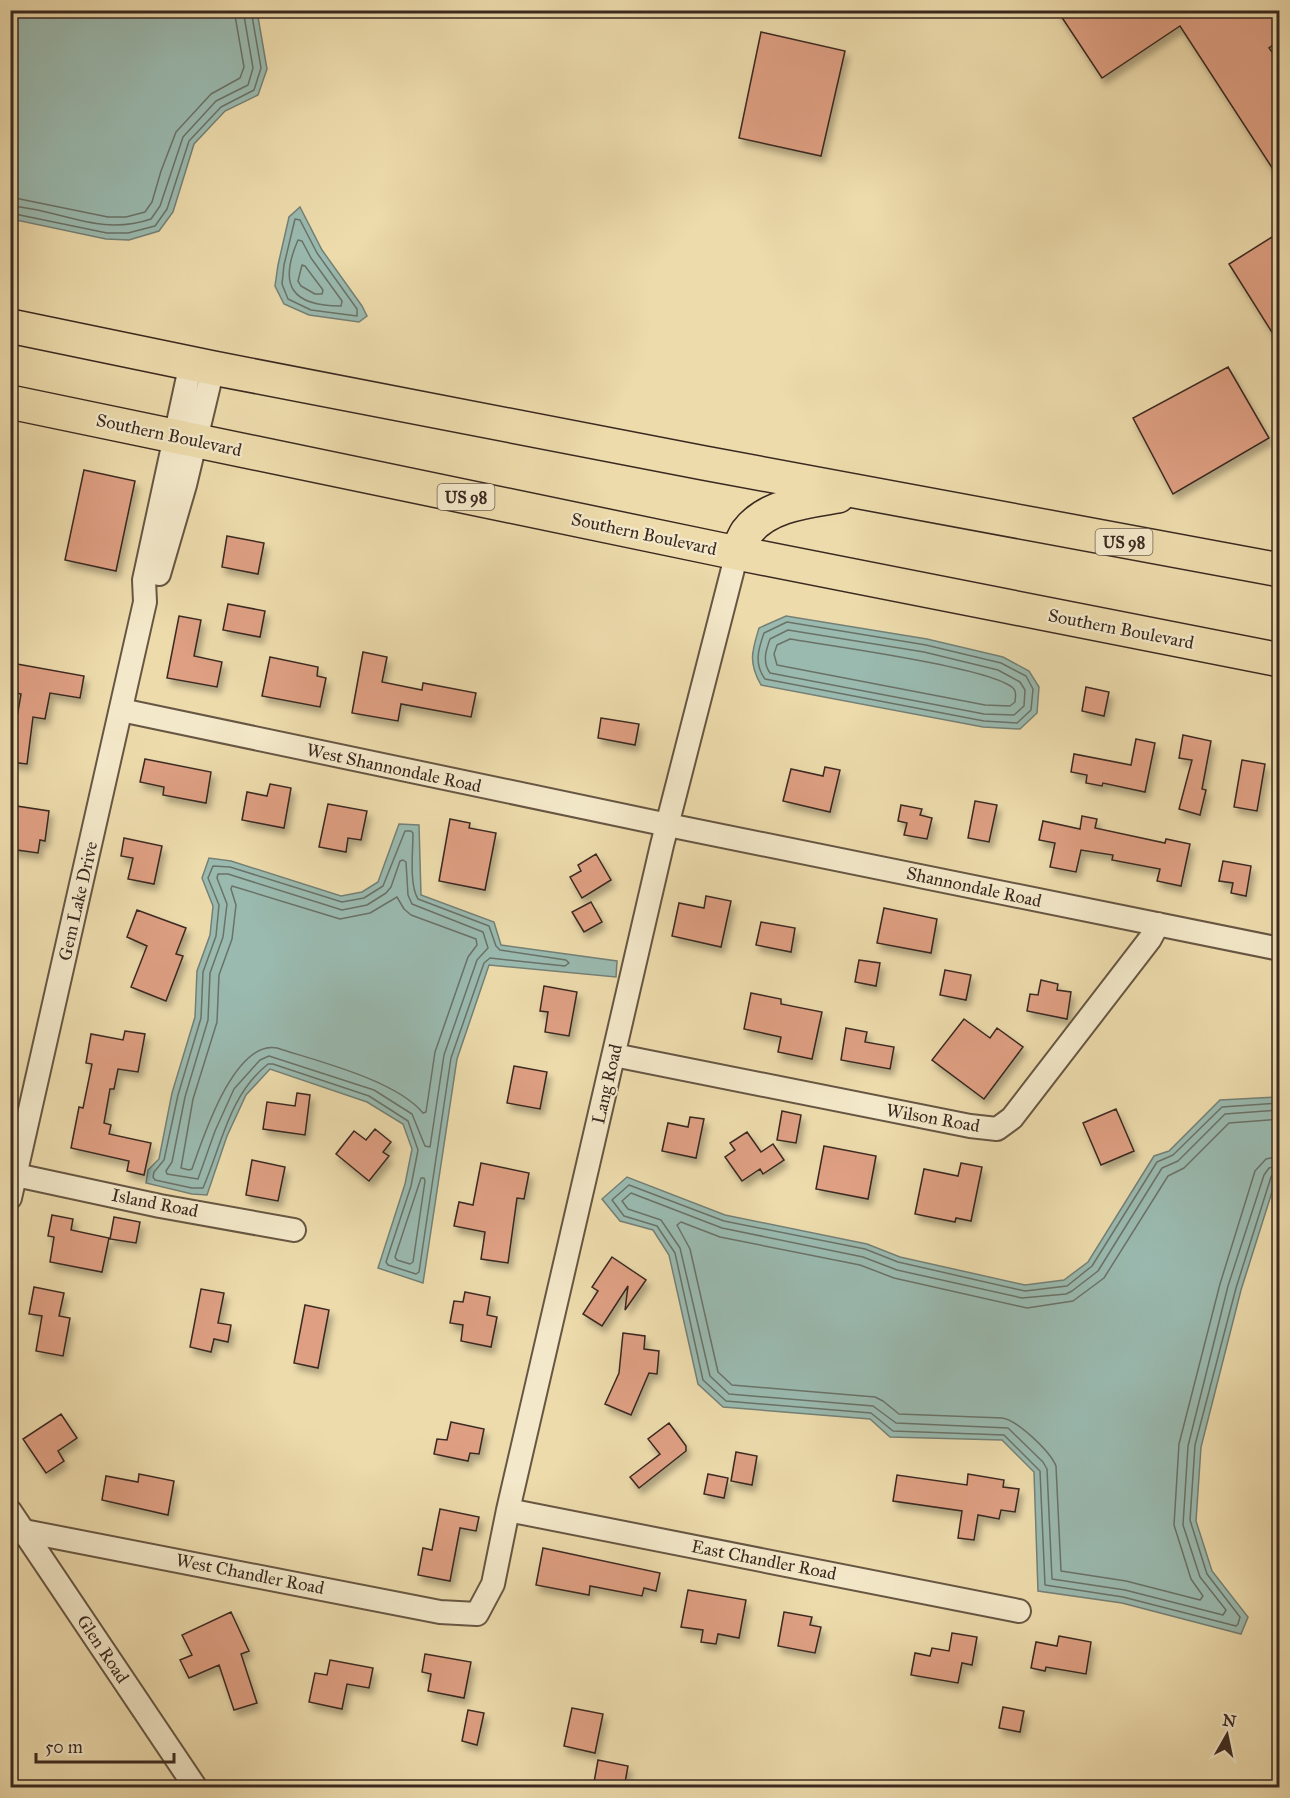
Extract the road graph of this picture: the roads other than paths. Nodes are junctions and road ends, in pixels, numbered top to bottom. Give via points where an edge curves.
1 (12, 326) edge
2 (202, 366) junction
3 (10, 402) edge
4 (186, 438) junction
5 (861, 493) junction
6 (737, 553) junction
7 (1280, 570) edge
8 (1280, 660) edge
9 (121, 710) junction
10 (668, 825) junction
11 (1158, 924) junction
12 (1280, 949) edge
13 (614, 1055) junction
14 (16, 1174) junction
15 (10, 1198) edge
16 (294, 1230) dead end
17 (508, 1510) junction
18 (10, 1511) edge
19 (24, 1531) junction
20 (1019, 1611) dead end
21 (477, 1614) joint
22 (196, 1788) edge

1 - 2 highway, US 98
2 - 4 street, Gem Lake Drive
2 - 5 highway, US 98
3 - 4 highway, Southern Boulevard / US 98
4 - 6 highway, Southern Boulevard / US 98
4 - 9 street, Gem Lake Drive via 164,560 145,602
5 - 6 highway via 798,503 768,515 748,531
5 - 7 highway, US 98
6 - 8 highway, Southern Boulevard / US 98
6 - 10 street, Lang Road
9 - 10 street, West Shannondale Road
9 - 14 street, Gem Lake Drive
10 - 11 street, Shannondale Road
10 - 13 street, Lang Road
11 - 12 street, Shannondale Road
11 - 13 street, Wilson Road via 1012,1118 997,1129
13 - 17 street, Lang Road
14 - 15 street, Gem Lake Drive
14 - 16 street, Island Road
17 - 20 street, East Chandler Road
17 - 21 street, Lang Road via 493,1584
18 - 19 street, Glen Road
19 - 21 street, West Chandler Road via 440,1612
19 - 22 street, Glen Road

